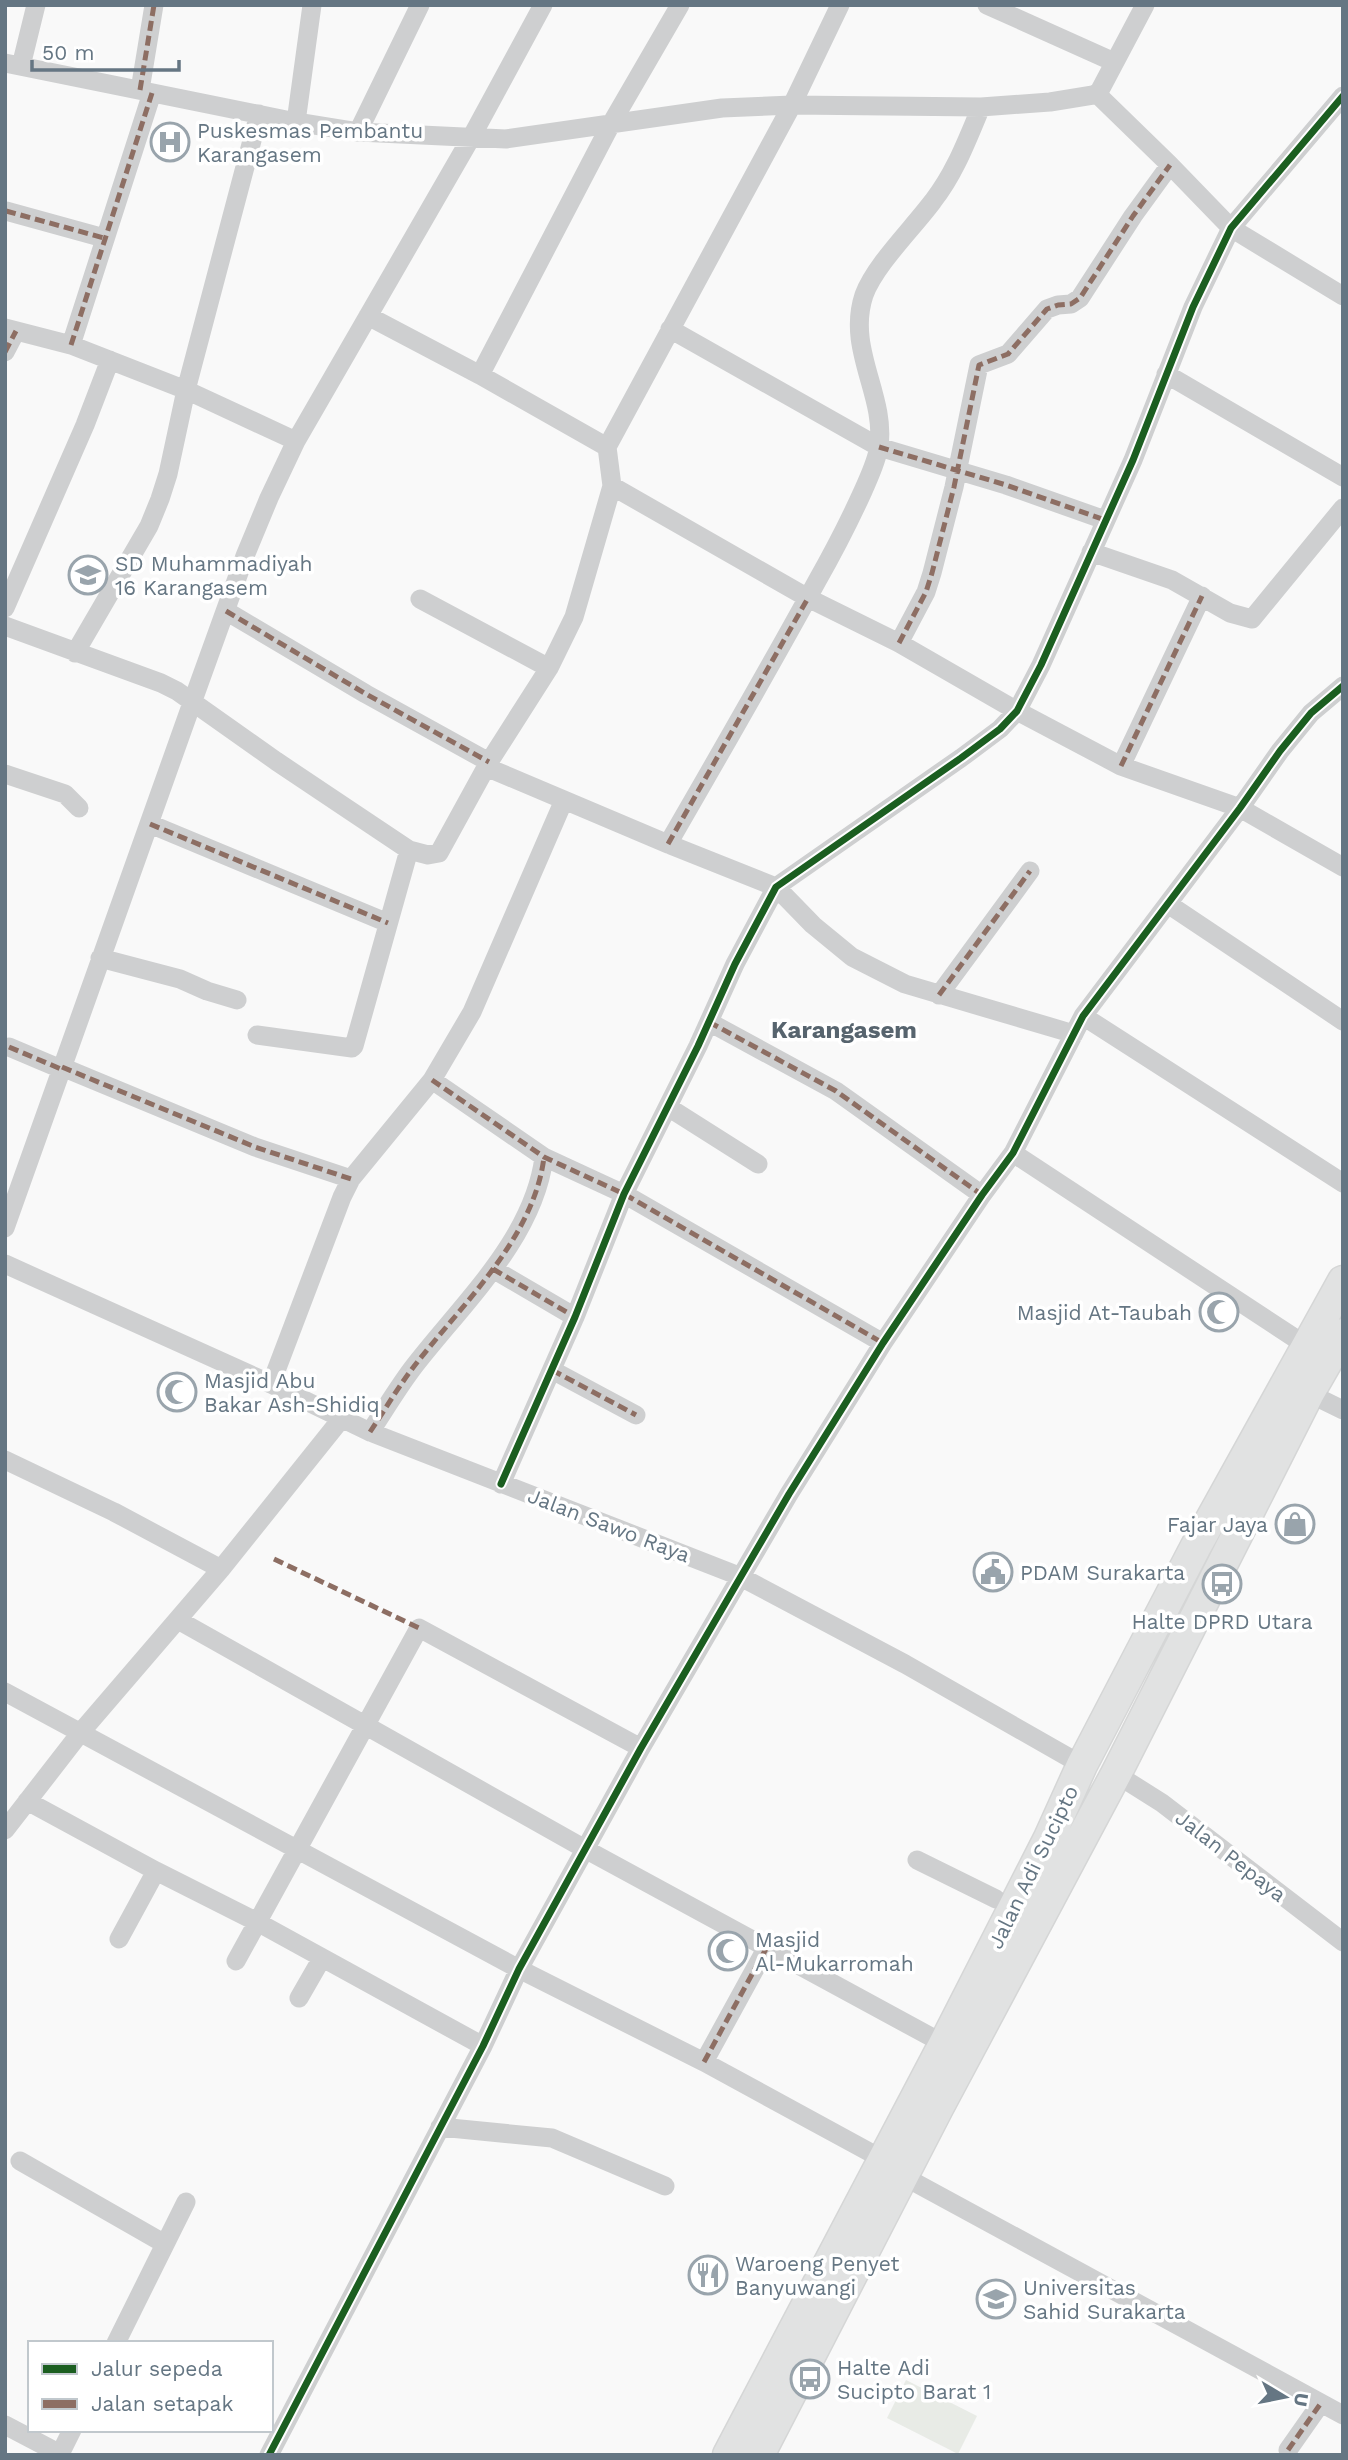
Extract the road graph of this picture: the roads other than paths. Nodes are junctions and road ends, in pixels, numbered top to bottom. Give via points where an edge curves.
1 (36, 5) edge
2 (154, 5) edge
3 (312, 5) edge
4 (420, 5) edge
5 (543, 5) edge
6 (680, 5) edge
7 (840, 5) edge
8 (987, 5) edge
9 (1145, 5) edge
10 (1114, 62) junction
11 (13, 65) edge
12 (146, 92) junction
13 (1097, 94) junction
14 (1343, 96) edge
15 (792, 105) junction
16 (981, 107) junction
17 (259, 114) junction
18 (296, 122) junction
19 (611, 124) junction
20 (358, 132) junction
21 (472, 136) junction
22 (1171, 165) junction
23 (6, 211) edge
24 (1231, 228) junction
25 (104, 238) junction
26 (1343, 296) edge
27 (368, 316) junction
28 (10, 329) edge
29 (670, 329) junction
30 (71, 345) junction
31 (5, 352) edge
32 (110, 360) junction
33 (1166, 374) junction
34 (480, 375) junction
35 (186, 390) junction
36 (296, 441) junction
37 (607, 447) junction
38 (879, 447) junction
39 (957, 470) junction
40 (1343, 477) edge
41 (612, 486) junction
42 (1343, 508) edge
43 (1105, 520) junction
44 (1091, 552) junction
45 (1202, 596) junction
46 (808, 598) junction
47 (420, 599) dead end
48 (5, 608) edge
49 (226, 611) junction
50 (5, 626) edge
51 (899, 643) junction
52 (75, 653) junction
53 (549, 668) junction
54 (1343, 686) edge
55 (191, 703) junction
56 (1017, 711) junction
57 (488, 764) junction
58 (1121, 766) junction
59 (5, 774) edge
60 (564, 800) junction
61 (79, 808) dead end
62 (1240, 808) junction
63 (150, 824) junction
64 (668, 844) junction
65 (409, 850) junction
66 (1343, 866) edge
67 (1030, 871) dead end
68 (776, 887) junction
69 (1168, 904) junction
70 (388, 923) junction
71 (100, 958) junction
72 (939, 995) junction
73 (237, 1000) dead end
74 (1343, 1021) edge
75 (709, 1022) junction
76 (1079, 1025) junction
77 (257, 1035) dead end
78 (9, 1047) dead end
79 (62, 1068) junction
80 (432, 1080) junction
81 (668, 1108) junction
82 (1013, 1153) junction
83 (544, 1157) junction
84 (758, 1164) dead end
85 (351, 1179) junction
86 (1343, 1183) edge
87 (624, 1195) junction
88 (982, 1195) junction
89 (5, 1228) edge
90 (5, 1264) edge
91 (493, 1269) junction
92 (1343, 1282) edge
93 (575, 1317) junction
94 (883, 1343) junction
95 (1326, 1346) edge
96 (552, 1370) junction
97 (271, 1384) junction
98 (1297, 1388) junction
99 (1343, 1410) edge
100 (636, 1415) dead end
101 (342, 1418) junction
102 (370, 1432) junction
103 (5, 1460) edge
104 (501, 1484) junction
105 (221, 1569) junction
106 (739, 1576) junction
107 (178, 1620) junction
108 (5, 1692) edge
109 (364, 1727) junction
110 (81, 1732) junction
111 (641, 1748) junction
112 (1082, 1765) junction
113 (1116, 1774) junction
114 (27, 1801) junction
115 (5, 1830) edge
116 (585, 1849) junction
117 (298, 1851) junction
118 (917, 1860) dead end
119 (156, 1871) junction
120 (996, 1899) dead end
121 (259, 1923) junction
122 (119, 1940) dead end
123 (1343, 1941) edge
124 (766, 1947) junction
125 (322, 1958) junction
126 (236, 1961) dead end
127 (519, 1969) junction
128 (299, 1998) dead end
129 (944, 2043) junction
130 (483, 2046) junction
131 (704, 2062) junction
132 (440, 2127) junction
133 (20, 2161) dead end
134 (893, 2168) junction
135 (664, 2186) dead end
136 (186, 2202) dead end
137 (165, 2244) junction
138 (117, 2341) edge
139 (1321, 2403) junction
140 (1343, 2415) edge
141 (5, 2425) edge
142 (71, 2432) edge
143 (1288, 2450) dead end
144 (61, 2454) edge
145 (269, 2455) edge
146 (729, 2455) edge
147 (759, 2455) edge

1 - 11 street
2 - 12 street
3 - 18 street
4 - 20 street
5 - 21 street
6 - 19 street
7 - 15 street
8 - 10 street
9 - 10 street
10 - 13 street
11 - 12 street
12 - 17 street
12 - 25 street via 126,178
13 - 16 street
13 - 22 street
14 - 24 street
15 - 16 street
15 - 19 street via 709,110
15 - 29 street
16 - 38 street via 949,177 874,277 862,304 860,346 879,422
17 - 18 street
17 - 35 street
18 - 20 street
19 - 21 street via 506,139
19 - 34 street
20 - 21 street
21 - 27 street
22 - 24 street
22 - 39 street via 1080,298 1047,309 1008,354 979,365
23 - 25 street
24 - 26 street
24 - 33 street
25 - 30 street
27 - 34 street
27 - 36 street
28 - 30 street
28 - 31 street
29 - 37 street
29 - 38 street
30 - 32 street
32 - 35 street
32 - 48 street
33 - 40 street
33 - 43 street
34 - 37 street
35 - 36 street
35 - 52 street via 156,508
36 - 49 street
37 - 41 street
38 - 39 street
38 - 46 street via 869,478
39 - 43 street
39 - 51 street via 926,592
41 - 46 street
41 - 53 street via 574,617
42 - 45 street via 1252,620
43 - 44 street
44 - 45 street
44 - 56 street
45 - 58 street
46 - 51 street
46 - 64 street
47 - 53 street
49 - 55 street
49 - 57 street
50 - 52 street
51 - 56 street
52 - 55 street via 161,683
53 - 57 street
54 - 62 street via 1296,730
55 - 63 street
55 - 65 street
56 - 58 street
56 - 68 street via 961,758
57 - 60 street
57 - 65 street via 439,853
58 - 62 street
59 - 61 street via 65,794
60 - 64 street
60 - 80 street via 472,1012
62 - 66 street
62 - 69 street
63 - 70 street
63 - 71 street
64 - 68 street
65 - 70 street
67 - 72 street
68 - 72 street via 852,957 905,984
68 - 75 street
69 - 74 street
69 - 76 street
70 - 77 street via 352,1048
71 - 73 street
71 - 79 street
72 - 76 street
75 - 81 street
75 - 88 street via 836,1091
76 - 82 street
76 - 86 street
78 - 79 street
79 - 85 street via 255,1147
79 - 89 street
80 - 83 street
80 - 85 street
81 - 84 street
81 - 87 street
82 - 88 street
82 - 95 street
83 - 87 street
83 - 91 street via 532,1204
85 - 97 street
87 - 93 street
87 - 94 street
88 - 94 street
90 - 97 street, Jalan Sawo Raya
91 - 93 street
91 - 102 street via 411,1370
92 - 95 highway, Jalan Adi Sucipto
93 - 96 street
94 - 106 street
95 - 98 highway, Jalan Adi Sucipto
96 - 100 street
96 - 104 street
97 - 101 street, Jalan Sawo Raya
98 - 99 street
98 - 112 highway, Jalan Adi Sucipto via 1201,1536
98 - 113 highway, Jalan Adi Sucipto
101 - 102 street, Jalan Sawo Raya
101 - 105 street
102 - 104 street, Jalan Sawo Raya
103 - 105 street
104 - 106 street, Jalan Sawo Raya
105 - 107 street
106 - 111 street
106 - 112 street, Jalan Sawo Raya
107 - 109 street
107 - 110 street
108 - 110 street
109 - 111 street via 419,1628
109 - 116 street
109 - 117 street
110 - 114 street
110 - 117 street
111 - 116 street
112 - 129 highway, Jalan Adi Sucipto
113 - 123 street, Jalan Pepaya via 1162,1803
113 - 134 highway, Jalan Adi Sucipto
114 - 115 street
114 - 119 street
116 - 124 street
116 - 127 street
117 - 121 street
117 - 127 street
118 - 120 street
119 - 121 street
119 - 122 street
121 - 125 street
121 - 126 street
124 - 129 street
124 - 131 street
125 - 128 street
125 - 130 street
127 - 130 street
127 - 131 street
129 - 134 highway, Jalan Adi Sucipto
130 - 132 street
131 - 134 street
132 - 135 street via 552,2138
132 - 145 street
133 - 137 street
134 - 139 street
134 - 146 highway, Jalan Adi Sucipto
134 - 147 highway, Jalan Adi Sucipto
136 - 137 street
137 - 138 street
139 - 140 street
139 - 143 street
141 - 144 street
142 - 144 street

